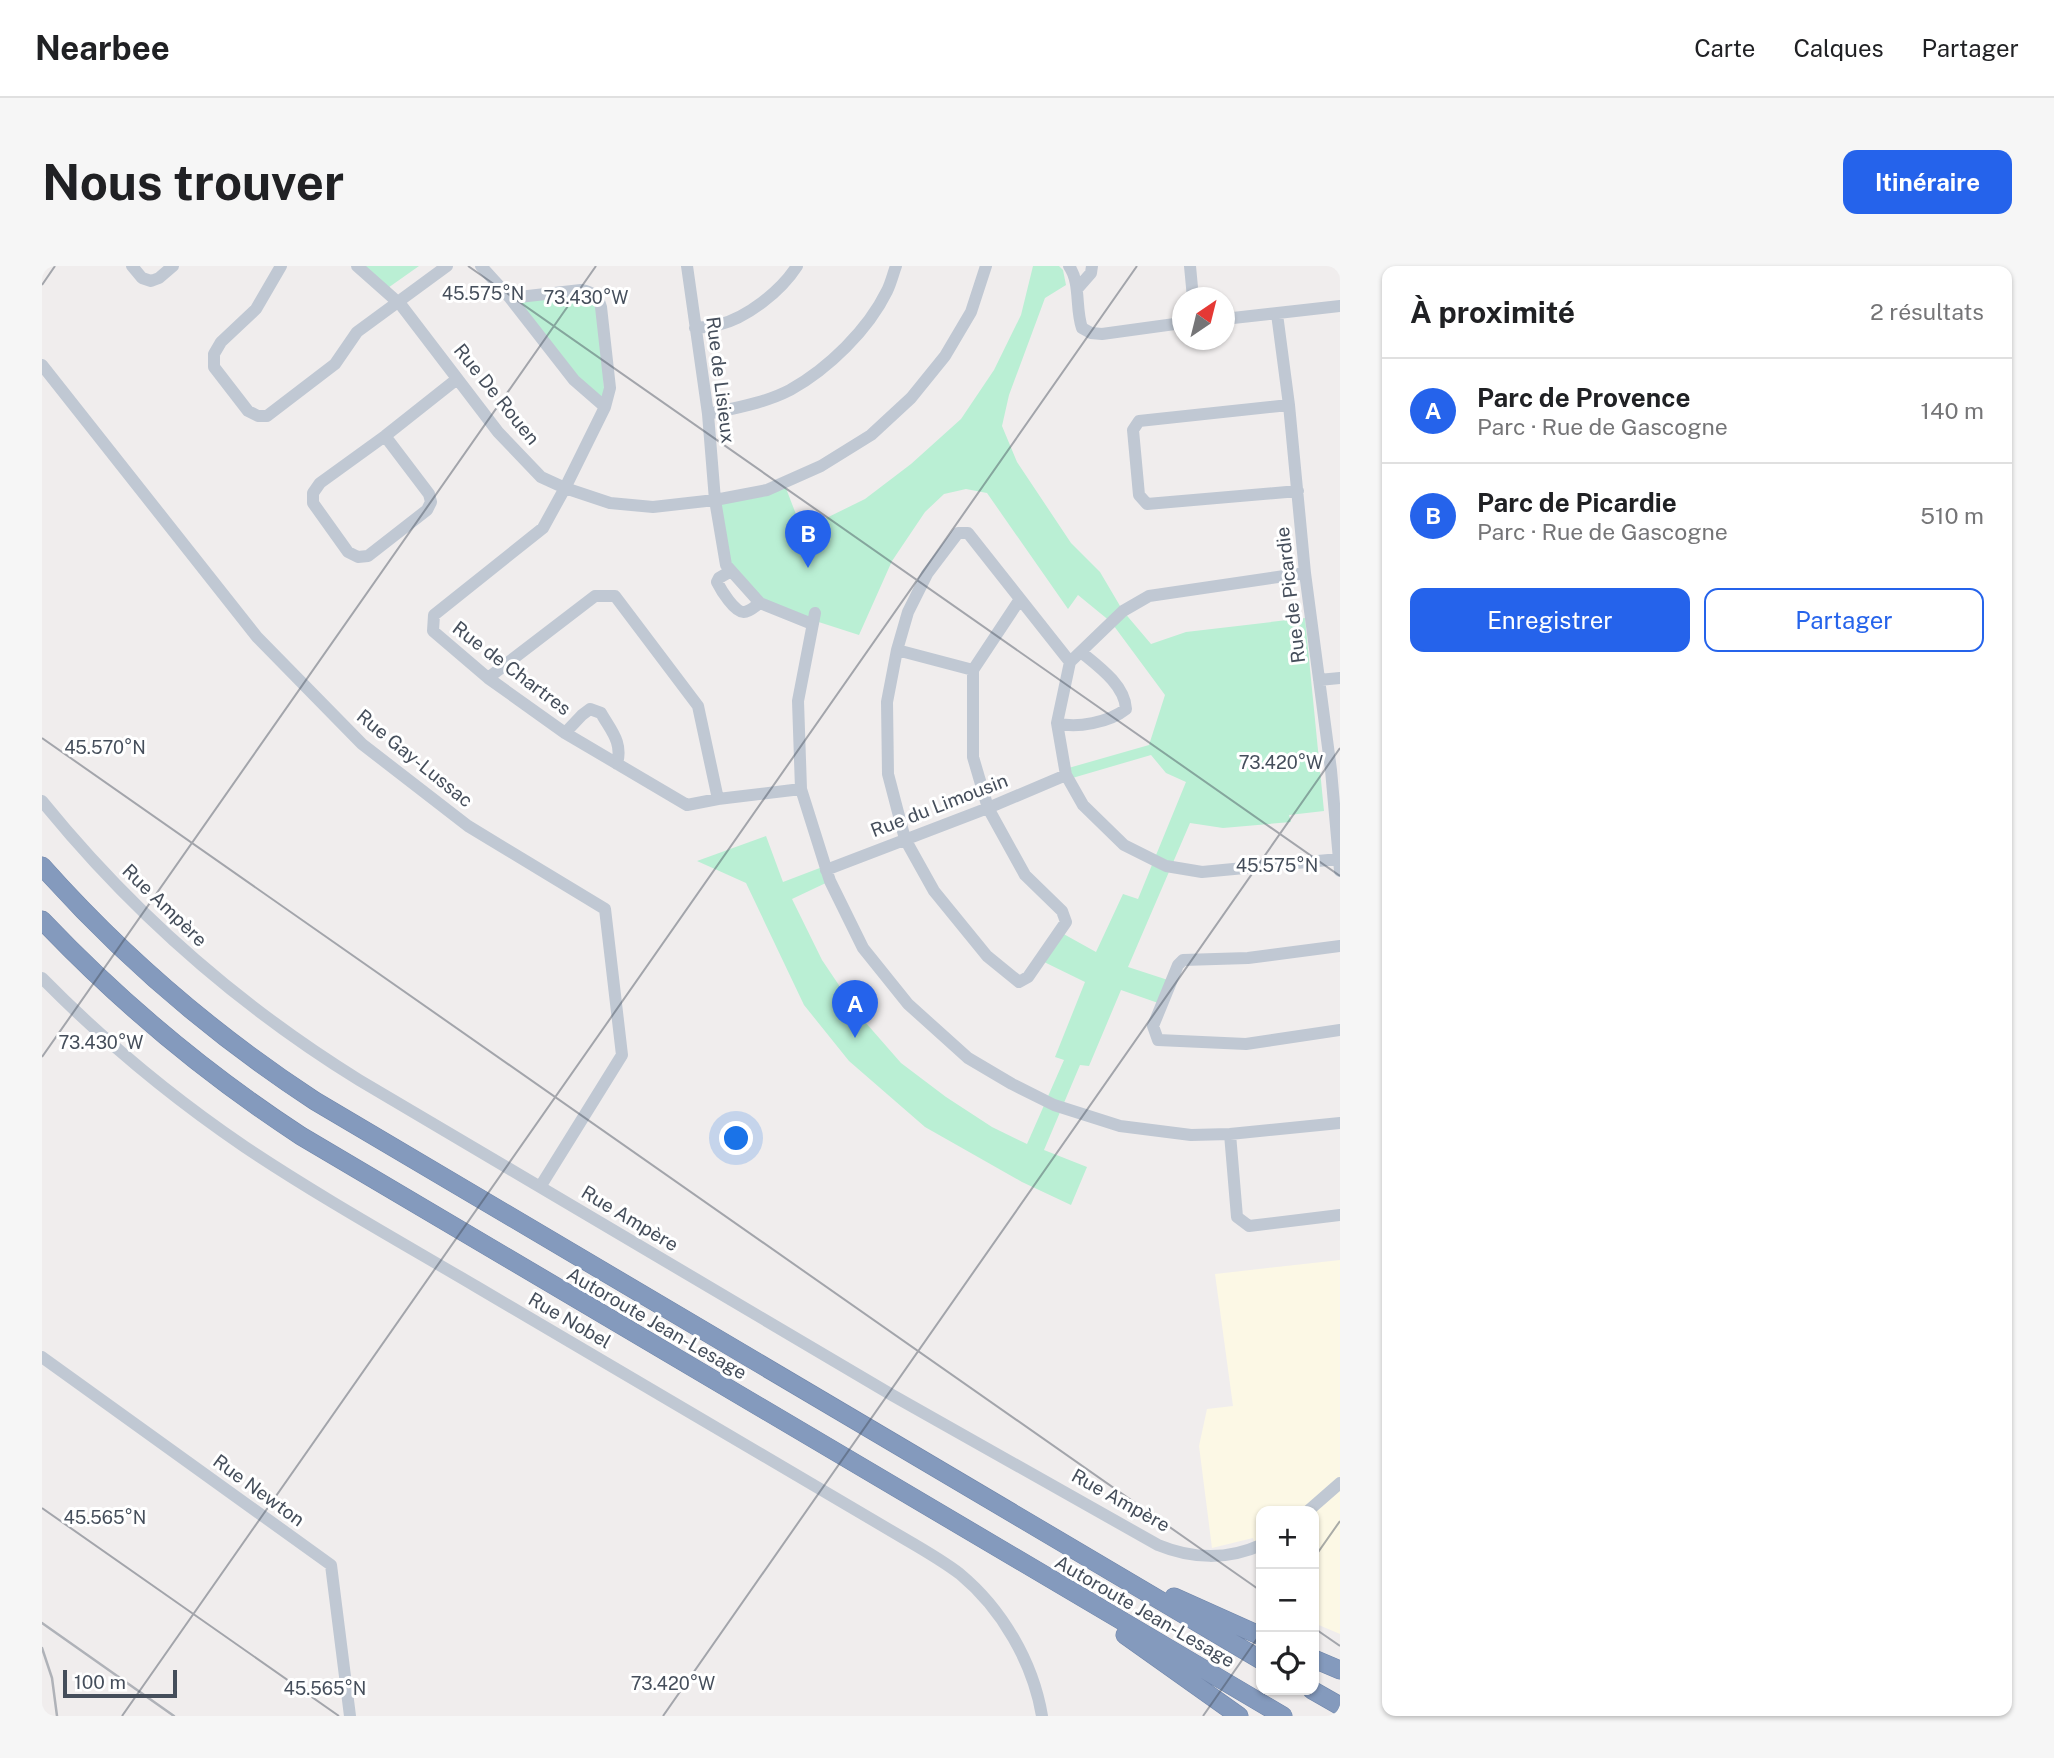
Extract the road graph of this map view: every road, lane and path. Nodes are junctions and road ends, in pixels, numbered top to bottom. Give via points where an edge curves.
1 (132, 266) edge
2 (173, 266) edge
3 (281, 266) edge
4 (357, 266) edge
5 (447, 266) edge
6 (481, 266) edge
7 (687, 266) edge
8 (797, 266) edge
9 (897, 266) edge
10 (986, 266) edge
11 (1069, 266) edge
12 (1091, 266) edge
13 (1190, 266) edge
14 (1192, 287) edge
15 (1077, 289) junction
16 (510, 298) junction
17 (398, 303) junction
18 (1340, 306) edge
19 (1276, 314) junction
20 (1235, 318) edge
21 (1172, 324) edge
22 (695, 328) junction
23 (42, 365) edge
24 (457, 379) junction
25 (1289, 405) junction
26 (605, 407) junction
27 (708, 414) junction
28 (386, 436) junction
29 (565, 488) junction
30 (1298, 491) junction
31 (715, 500) junction
32 (731, 571) junction
33 (1305, 573) junction
34 (1020, 599) junction
35 (760, 603) junction
36 (897, 650) junction
37 (1081, 652) junction
38 (1070, 662) junction
39 (974, 670) junction
40 (488, 678) junction
41 (1340, 678) edge
42 (1320, 680) junction
43 (1057, 723) junction
44 (565, 733) junction
45 (617, 764) junction
46 (1336, 769) edge
47 (1066, 775) junction
48 (801, 789) junction
49 (718, 799) junction
50 (42, 801) edge
51 (988, 808) junction
52 (905, 839) junction
53 (1339, 865) edge
54 (42, 866) edge
55 (826, 870) junction
56 (42, 920) edge
57 (1340, 946) edge
58 (42, 978) edge
59 (1340, 1030) edge
60 (1340, 1123) edge
61 (1230, 1135) junction
62 (540, 1187) junction
63 (1340, 1215) edge
64 (42, 1357) edge
65 (1340, 1483) edge
66 (1313, 1506) edge
67 (1256, 1547) edge
68 (1076, 1551) junction
69 (1043, 1575) junction
70 (1256, 1634) edge
71 (1256, 1657) edge
72 (1319, 1660) edge
73 (1340, 1670) edge
74 (1319, 1694) edge
75 (1340, 1706) edge
76 (350, 1716) edge
77 (1042, 1716) edge
78 (1239, 1716) edge
79 (1283, 1716) edge

1 - 2 street via 151,281
3 - 17 street via 256,309 214,354 214,367 248,411 258,416 267,416 335,364 356,332
4 - 17 street, Rue De Rouen
5 - 17 street
6 - 16 street
7 - 22 street, Rue de Lisieux
8 - 22 street via 756,308 719,325
9 - 27 street via 887,292 858,334 825,366 789,390
10 - 31 street, Rue De Rouen via 971,312 945,356 911,398 871,435 821,467 767,490
11 - 15 street
12 - 15 street
13 - 14 street
15 - 21 street via 1082,328 1091,333
16 - 26 street via 574,380
16 - 26 street via 581,290 599,300 610,388
17 - 24 street, Rue De Rouen
18 - 19 street
19 - 20 street
19 - 25 street, Rue de Picardie
22 - 27 street, Rue de Lisieux
23 - 62 street, Rue Gay-Lussac via 257,637 362,744 468,826 605,909 621,1055
24 - 28 street
24 - 29 street, Rue De Rouen via 541,477
25 - 30 street, Rue de Picardie
25 - 30 street via 1139,421 1133,430 1139,495 1147,504
26 - 29 street, Rue de Chartres
27 - 31 street, Rue de Lisieux
28 - 28 street via 429,494 430,502 427,510 368,556 358,557 348,552 313,503 313,493 320,483
29 - 31 street, Rue De Rouen via 611,503 653,507
29 - 40 street, Rue de Chartres via 543,528 434,615 433,631
30 - 33 street, Rue de Picardie
31 - 32 street, Rue de Lisieux via 726,565
32 - 35 street
32 - 35 street via 717,582 737,609 747,612
33 - 37 street via 1149,596 1120,614
33 - 42 street, Rue de Picardie
34 - 36 street via 968,533 958,533 927,574 908,612
34 - 38 street
34 - 39 street
35 - 48 street via 813,618 797,701
36 - 39 street
36 - 52 street via 887,702 888,774
37 - 38 street
37 - 43 street via 1119,689 1126,709 1116,718 1069,726
38 - 43 street
39 - 51 street via 973,757
40 - 44 street, Rue de Chartres
40 - 49 street via 595,596 615,596 698,706
41 - 42 street
42 - 46 street, Rue de Picardie
43 - 47 street
44 - 45 street, Rue de Chartres
44 - 45 street, Rue de Chartres via 590,709 601,713 617,741
45 - 49 street, Rue de Chartres via 687,805
46 - 53 street, Rue de Picardie
47 - 51 street, Rue du Limousin
47 - 53 street via 1083,805 1124,845 1171,868 1202,873
48 - 49 street, Rue de Chartres
48 - 55 street
50 - 62 street, Rue Ampère via 144,914 261,1014 346,1073
51 - 52 street, Rue du Limousin
51 - 52 street via 1025,875 1062,911 1066,922 1028,977 1019,982 987,956 934,891
52 - 55 street, Rue du Limousin
54 - 68 highway, Autoroute Jean-Lesage via 154,980 299,1090
55 - 61 street via 863,948 908,1004 968,1058 1054,1104 1120,1126
56 - 69 highway, Autoroute Jean-Lesage via 158,1030 281,1124
57 - 59 street via 1248,958 1184,960 1153,1026 1158,1040 1246,1044
58 - 77 street, Rue Nobel via 144,1070 265,1160 954,1570 988,1602 1012,1635 1030,1673
60 - 61 street
61 - 63 street via 1237,1217 1249,1226
62 - 67 street, Rue Ampère via 892,1395 1158,1545 1210,1556
64 - 76 street, Rue Newton via 331,1565
65 - 66 street
68 - 70 highway
68 - 71 highway, Autoroute Jean-Lesage
69 - 78 highway
69 - 79 highway, Autoroute Jean-Lesage
72 - 73 highway
74 - 75 highway

